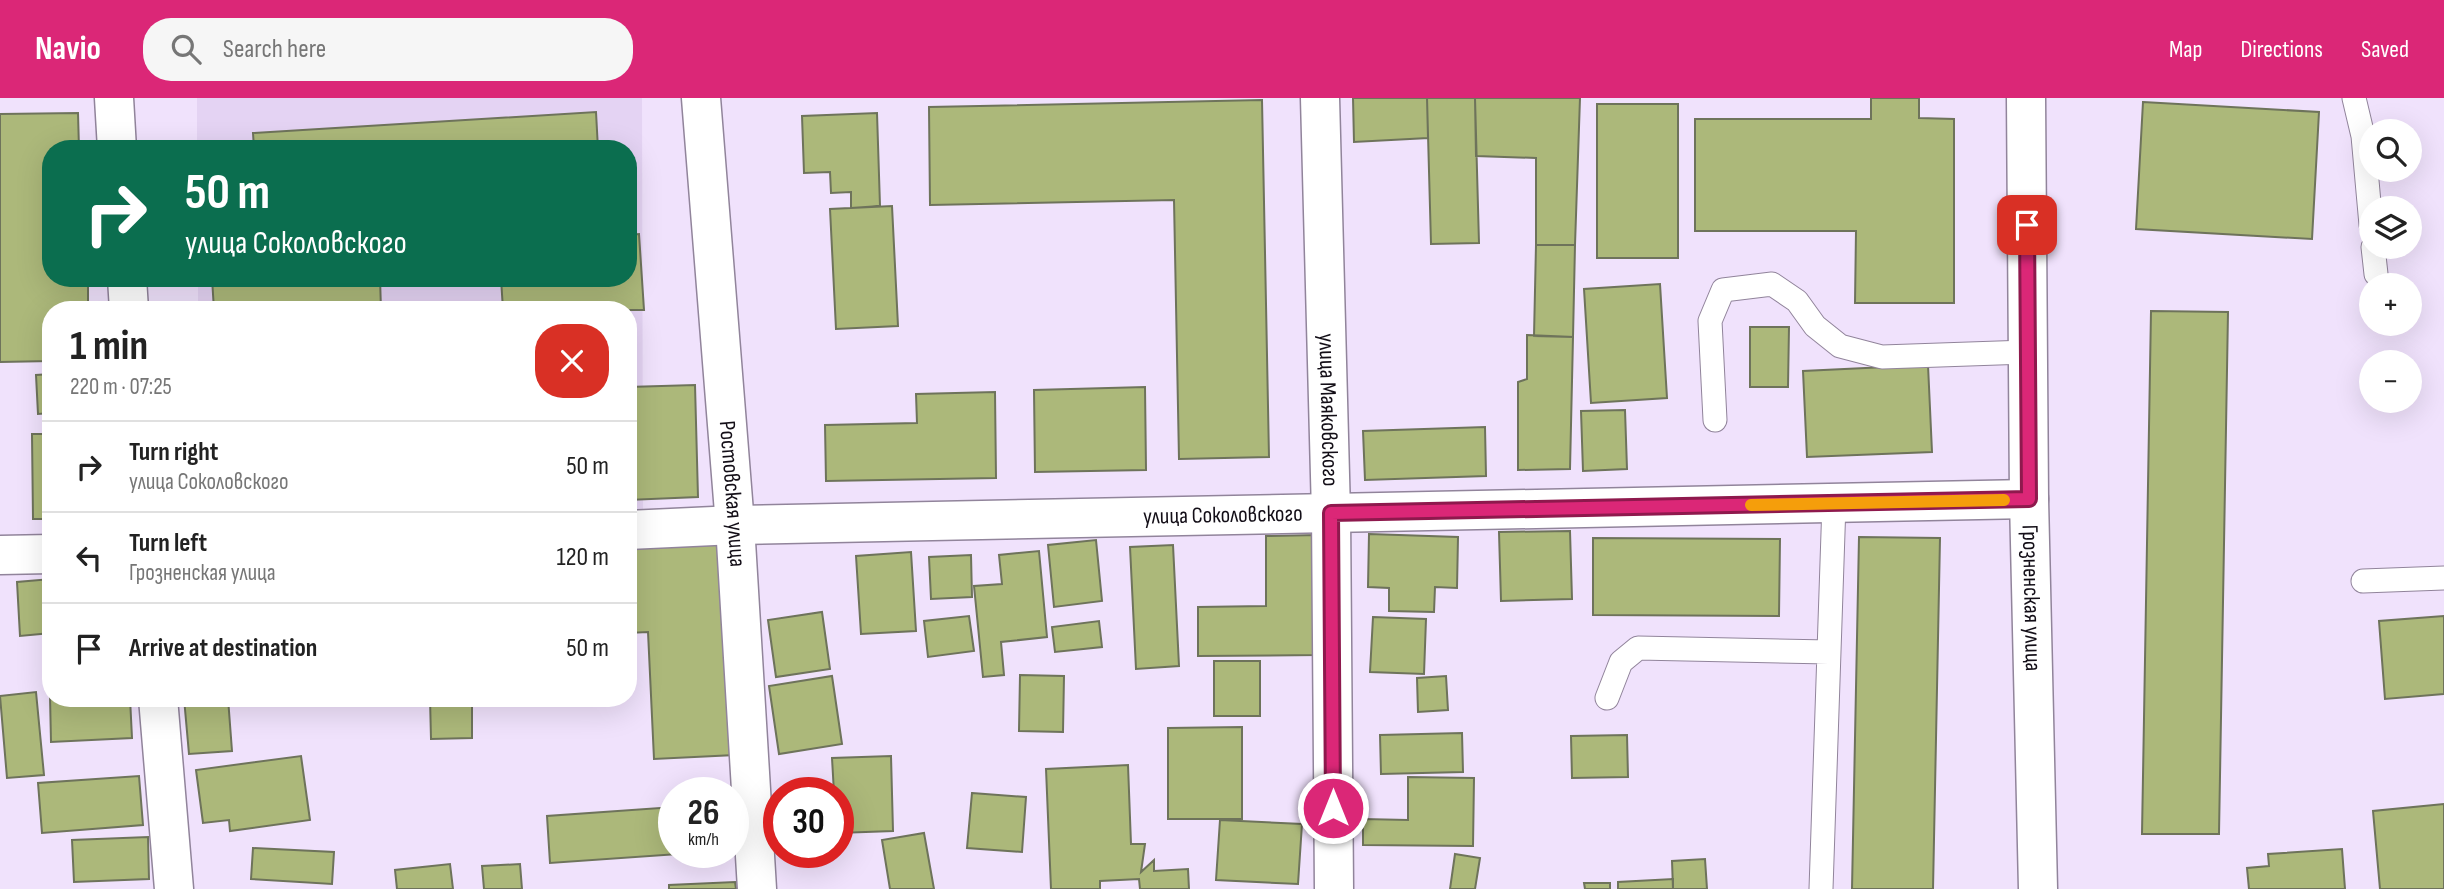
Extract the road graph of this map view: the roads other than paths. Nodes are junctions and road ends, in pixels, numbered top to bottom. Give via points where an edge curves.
1 (114, 98) edge
2 (701, 98) edge
3 (1320, 98) edge
4 (2026, 98) edge
5 (2354, 98) edge
6 (116, 140) edge
7 (2368, 196) edge
8 (2028, 352) junction
9 (1715, 420) dead end
10 (2029, 499) junction
11 (1834, 503) junction
12 (1331, 513) junction
13 (735, 525) junction
14 (637, 530) edge
15 (42, 554) edge
16 (0, 555) edge
17 (2444, 578) edge
18 (2363, 581) dead end
19 (1829, 652) junction
20 (1607, 698) dead end
21 (159, 707) edge
22 (174, 889) edge
23 (757, 889) edge
24 (1334, 889) edge
25 (1821, 889) edge
26 (2038, 889) edge

1 - 6 street
2 - 13 street, Ростовская улица
3 - 12 street, улица Маяковского
4 - 8 street, Грозненская улица
5 - 7 lane
8 - 9 lane via 1882,357 1840,346 1815,326 1797,301 1772,284 1723,290 1710,321
8 - 10 street, Грозненская улица
10 - 11 street, улица Соколовского
10 - 26 street, Грозненская улица
11 - 12 street, улица Соколовского
11 - 19 lane
12 - 13 street, улица Соколовского
12 - 24 street, улица Маяковского
13 - 14 street, улица Соколовского
13 - 23 street, Ростовская улица
15 - 16 street
17 - 18 lane
19 - 20 lane via 1638,648 1620,662
19 - 25 lane
21 - 22 street

